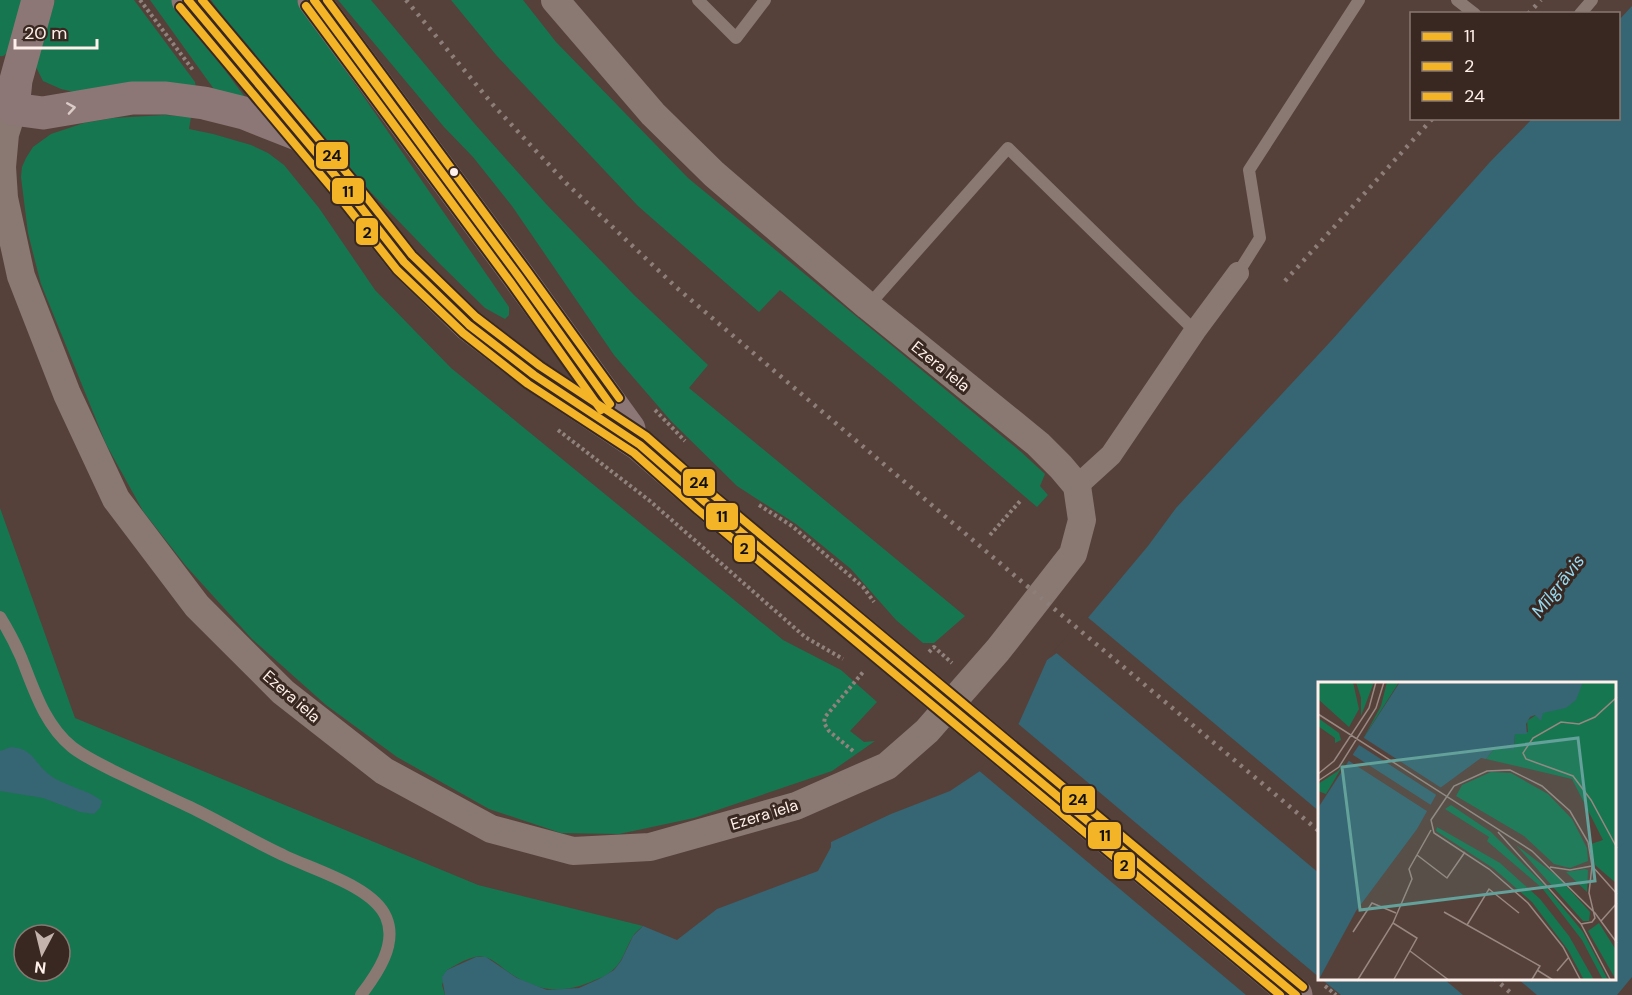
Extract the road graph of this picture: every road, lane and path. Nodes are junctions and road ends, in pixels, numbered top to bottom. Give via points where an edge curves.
1 (38, 0) edge
2 (140, 0) edge
3 (188, 0) edge
4 (314, 0) edge
5 (555, 0) edge
6 (698, 0) edge
7 (765, 0) edge
8 (1359, 0) edge
9 (1457, 0) edge
10 (1592, 0) edge
11 (1472, 12) edge
12 (1582, 12) edge
13 (193, 70) dead end
14 (6, 102) edge
15 (300, 135) junction
16 (1238, 273) joint
17 (868, 306) junction
18 (1195, 331) junction
19 (654, 408) dead end
20 (640, 445) junction
21 (693, 448) dead end
22 (1077, 486) junction
23 (1021, 500) dead end
24 (753, 501) dead end
25 (990, 535) dead end
26 (881, 610) dead end
27 (0, 617) edge
28 (941, 653) dead end
29 (927, 670) junction
30 (865, 671) dead end
31 (825, 717) dead end
32 (361, 995) edge
33 (1296, 995) edge

1 - 14 main road
2 - 13 path
3 - 15 main road
4 - 20 main road
5 - 17 street, Ezera iela via 653,114 714,174
6 - 7 lane via 736,38
8 - 16 lane via 1249,170 1260,238
9 - 11 lane
10 - 12 lane
14 -> 15 main road via 43,113 132,98 166,98 244,113
14 - 22 street, Ezera iela via 4,198 21,276 67,394 116,499 198,606 283,692 384,771 491,829 573,851 650,847 796,806 887,766 927,731 998,650 1073,554 1082,520
15 - 20 main road via 404,262 470,325 534,375
16 - 18 street
17 - 18 lane via 1008,148
17 - 22 street, Ezera iela via 1038,444
18 - 22 street via 1111,455
19 - 21 path
20 - 29 main road via 714,509
23 - 25 path
24 - 26 path via 801,533 862,587
27 - 32 lane via 44,712 74,748 376,901 386,917 390,935 383,960
28 - 29 path via 934,647 928,653
29 - 33 main road
30 - 31 path

